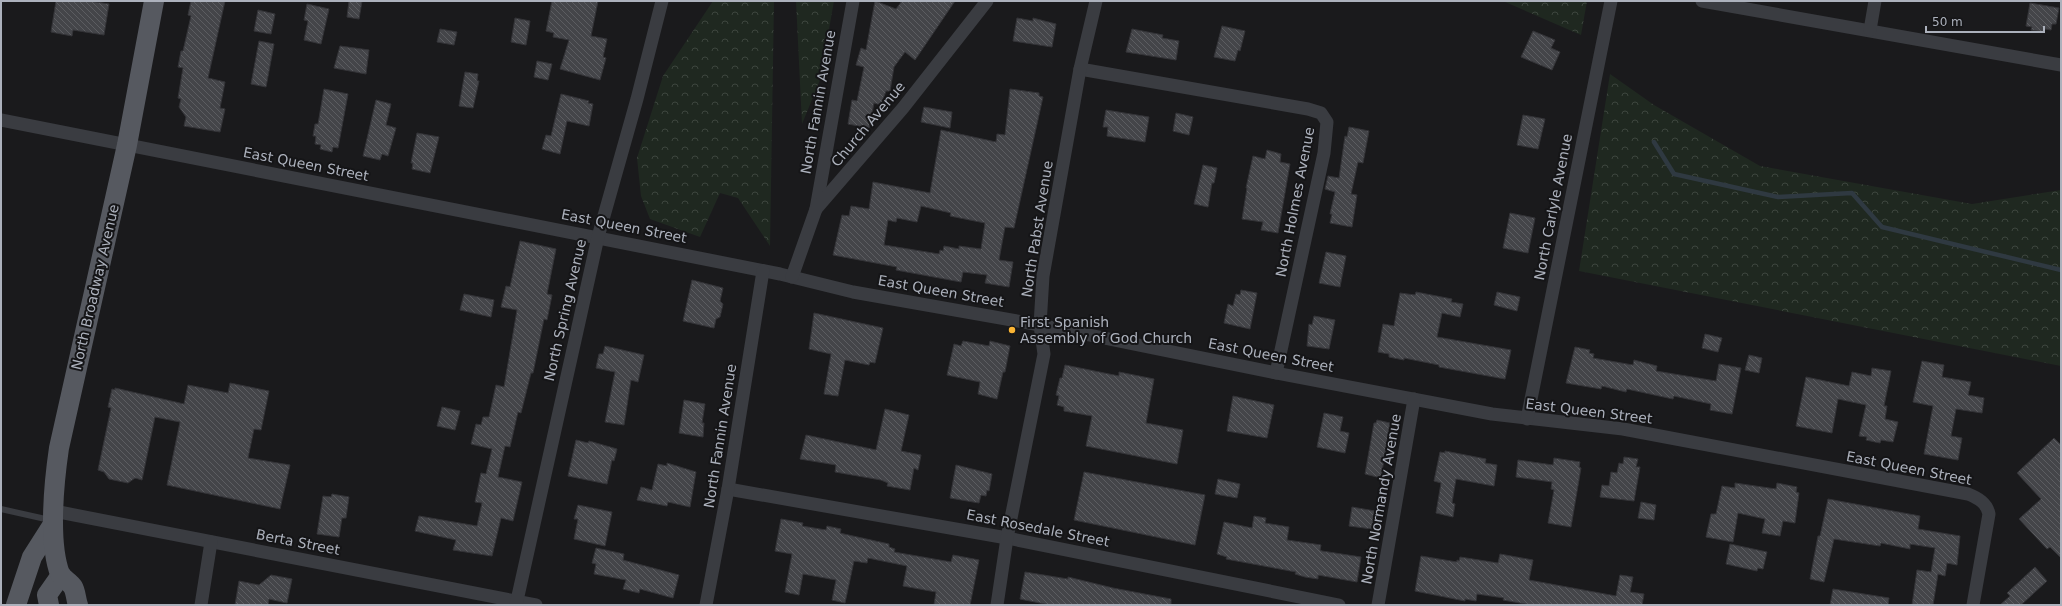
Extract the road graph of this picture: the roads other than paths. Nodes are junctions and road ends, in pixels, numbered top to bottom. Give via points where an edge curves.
1 (154, 1) edge
2 (662, 1) edge
3 (852, 1) edge
4 (987, 1) edge
5 (1096, 1) edge
6 (1611, 1) edge
7 (1702, 1) edge
8 (1875, 1) edge
9 (1870, 30) junction
10 (2061, 65) edge
11 (1080, 69) junction
12 (1, 120) edge
13 (127, 145) junction
14 (816, 209) junction
15 (598, 237) junction
16 (763, 271) junction
17 (792, 277) junction
18 (1040, 325) junction
19 (1276, 373) junction
20 (1414, 399) junction
21 (1527, 419) junction
22 (728, 489) junction
23 (1, 509) edge
24 (53, 518) junction
25 (1007, 538) junction
26 (211, 542) junction
27 (61, 575) junction
28 (517, 603) edge
29 (16, 605) edge
30 (50, 605) edge
31 (78, 605) edge
32 (201, 605) edge
33 (536, 605) edge
34 (706, 605) edge
35 (997, 605) edge
36 (1340, 605) edge
37 (1378, 605) edge
38 (1973, 605) edge

1 - 13 main road, North Broadway Avenue
2 - 15 street, North Spring Avenue
3 - 14 street, North Fannin Avenue
4 - 14 street, Church Avenue via 903,108
5 - 11 street, North Pabst Avenue
6 - 21 street, North Carlyle Avenue
7 - 9 street
8 - 9 street
9 - 10 street
11 - 18 street, North Pabst Avenue via 1043,276
11 - 19 street, North Holmes Avenue via 1308,109 1321,113 1327,122 1324,152
12 - 13 street, East Queen Street
13 - 15 street, East Queen Street
13 - 24 main road, North Broadway Avenue via 59,448
14 - 17 street, Church Avenue
15 - 16 street, East Queen Street
15 - 28 street, North Spring Avenue
16 - 17 street, East Queen Street
16 - 22 street, North Fannin Avenue
17 - 18 street, East Queen Street via 853,292
18 - 19 street, East Queen Street
18 - 25 street, North Pabst Avenue via 1044,354
19 - 20 street, East Queen Street
20 - 21 street, East Queen Street
20 - 37 street, North Normandy Avenue
21 - 38 street, East Queen Street via 1589,424 1631,431 1968,494 1985,504 1989,521
22 - 25 street, East Rosedale Street
22 - 34 street, North Fannin Avenue
23 - 24 lane
24 - 26 street, Berta Street
24 - 27 main road, North Broadway Avenue
24 - 29 main road via 32,557
25 - 35 street, North Pabst Avenue
25 - 36 street, East Rosedale Street
26 - 28 street, Berta Street
26 - 32 street
27 - 30 main road via 47,595
27 - 31 main road via 73,588
28 - 33 street, Berta Street

